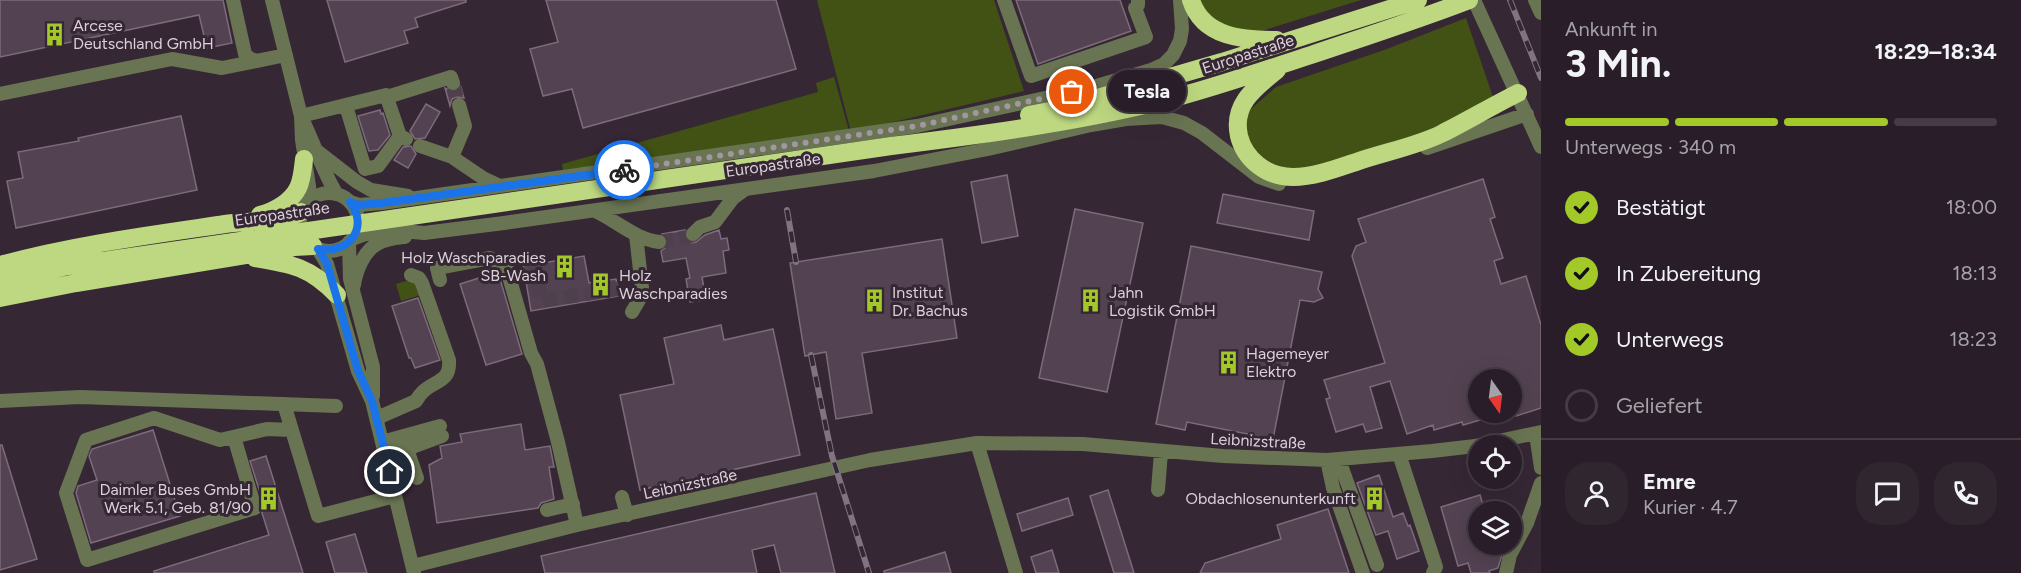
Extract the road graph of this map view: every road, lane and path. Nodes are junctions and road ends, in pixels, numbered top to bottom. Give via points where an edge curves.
1 (233, 0) edge
2 (272, 0) edge
3 (1004, 0) edge
4 (1138, 0) edge
5 (1180, 0) edge
6 (1191, 0) edge
7 (1418, 0) edge
8 (1469, 0) edge
9 (1474, 0) edge
10 (1535, 0) edge
11 (1541, 13) edge
12 (1294, 40) junction
13 (286, 55) junction
14 (256, 61) junction
15 (1283, 64) junction
16 (1191, 70) junction
17 (453, 83) dead end
18 (1086, 89) junction
19 (1518, 93) junction
20 (0, 94) edge
21 (1180, 96) junction
22 (387, 97) junction
23 (346, 105) junction
24 (459, 105) tunnel mouth
25 (1527, 114) junction
26 (301, 116) junction
27 (1090, 125) junction
28 (420, 146) dead end
29 (891, 146) junction
30 (1541, 147) edge
31 (311, 155) junction
32 (452, 158) junction
33 (500, 186) junction
34 (745, 189) junction
35 (336, 193) junction
36 (419, 197) junction
37 (350, 202) junction
38 (305, 206) junction
39 (595, 211) junction
40 (229, 223) junction
41 (424, 233) junction
42 (693, 234) tunnel mouth
43 (636, 236) junction
44 (351, 240) junction
45 (659, 242) tunnel mouth
46 (316, 248) junction
47 (241, 256) junction
48 (0, 266) edge
49 (411, 275) dead end
50 (440, 280) dead end
51 (0, 281) edge
52 (345, 292) junction
53 (0, 298) edge
54 (632, 312) dead end
55 (0, 401) edge
56 (284, 404) junction
57 (336, 406) dead end
58 (377, 418) junction
59 (292, 430) junction
60 (441, 431) dead end
61 (1539, 433) edge
62 (234, 436) junction
63 (403, 443) junction
64 (977, 443) junction
65 (384, 448) junction
66 (1161, 452) junction
67 (1399, 454) junction
68 (1333, 460) junction
69 (1541, 468) edge
70 (417, 478) dead end
71 (1541, 483) edge
72 (1158, 490) dead end
73 (395, 496) junction
74 (622, 497) dead end
75 (573, 504) junction
76 (547, 510) dead end
77 (627, 515) junction
78 (577, 525) junction
79 (1377, 565) dead end
80 (414, 570) edge
81 (1016, 573) edge
82 (1362, 573) edge
83 (1432, 573) edge
84 (1506, 573) edge

1 - 14 street via 245,54
2 - 13 street
3 - 4 street via 1031,76 1146,37 1136,8
5 - 18 street, Europastraße via 1180,41 1164,64
6 - 12 highway via 1203,20 1232,37
7 - 12 highway, Europastraße
8 - 15 highway, Europastraße
9 - 19 street
10 - 11 street
12 - 16 highway, Europastraße
13 - 14 street
13 - 26 street
14 - 20 street via 222,68 172,59
15 - 19 highway via 1242,102 1238,129 1248,157 1263,169 1292,177 1342,167 1439,135
15 - 21 highway, Europastraße
16 - 18 highway
16 - 29 highway, Europastraße via 1060,109
17 - 22 street via 451,77
18 - 33 street, Europastraße via 917,126
19 - 25 street
21 - 27 highway
21 - 29 highway, Europastraße via 993,134
22 - 23 street
22 - 23 street via 403,137 378,166 365,169
23 - 26 street
24 - 32 street via 465,126
25 - 27 street, Europastraße via 1345,175 1291,186 1259,177 1184,123 1162,117
25 - 30 street
26 - 31 street
27 - 34 street, Europastraße via 928,162
28 - 32 street
29 - 51 highway, Europastraße via 68,266
31 - 35 street
31 - 36 street via 371,190
31 - 38 street
31 - 40 highway via 299,186 283,205 272,212
32 - 33 street
33 - 36 street, Europastraße
34 - 39 street, Europastraße
34 - 42 street via 715,222
35 - 37 street
35 - 38 street via 320,194
36 - 37 street, Europastraße via 366,205
37 - 44 street via 358,220
38 - 40 highway via 288,217
38 - 46 street via 300,229
39 - 41 street, Europastraße
39 - 43 street
40 - 48 highway via 110,241
41 - 44 street, Europastraße via 392,230
41 - 52 street via 376,244
43 - 45 street
43 - 54 street via 642,288
44 - 46 street via 333,250
44 - 52 street
46 - 47 highway via 294,247
46 - 52 street
47 - 52 highway via 294,265
47 - 53 highway
49 - 58 street via 422,283 450,369 416,401
50 - 75 street via 437,268 490,258 506,266
52 - 58 street via 358,371
55 - 56 street via 80,397
56 - 57 street
56 - 59 street
58 - 65 street
59 - 62 street via 267,429
59 - 73 street via 318,516
60 - 63 street
61 - 67 street, Leibnizstraße via 1475,446
61 - 69 street, Leibnizstraße
62 - 62 street via 220,440 154,418 86,440 66,493 87,560 255,508
63 - 65 street
63 - 70 street
64 - 66 street, Leibnizstraße via 1083,444
64 - 77 street, Leibnizstraße via 870,460
64 - 81 street
65 - 73 street
66 - 68 street, Leibnizstraße
66 - 72 street
67 - 68 street, Leibnizstraße
67 - 83 street via 1436,567
68 - 79 street
68 - 82 street via 1333,488
71 - 84 street
73 - 80 street
74 - 77 street
75 - 76 street
75 - 78 street
77 - 78 street, Leibnizstraße
78 - 80 street, Leibnizstraße

